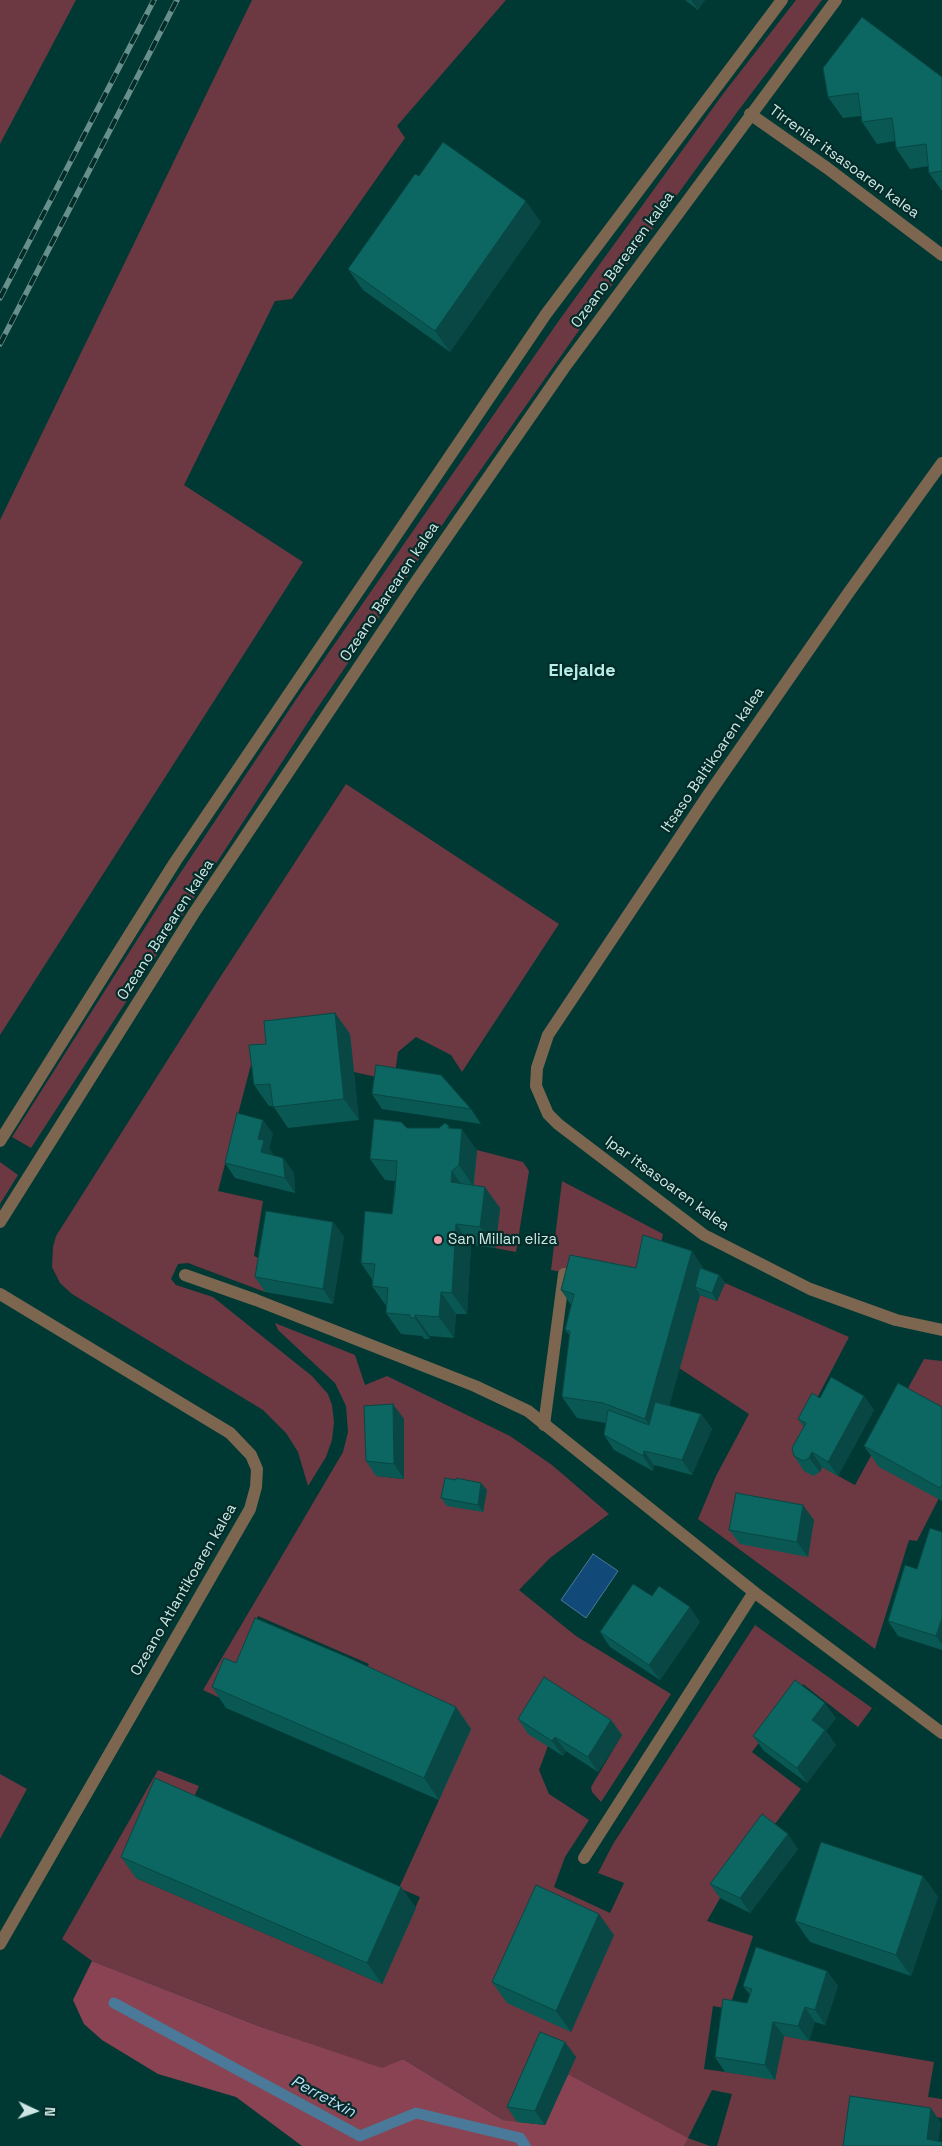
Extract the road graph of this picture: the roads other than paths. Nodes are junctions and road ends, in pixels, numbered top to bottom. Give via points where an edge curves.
1 (782, 0) edge
2 (836, 0) edge
3 (750, 114) junction
4 (942, 255) edge
5 (942, 463) edge
6 (536, 1086) joint
7 (0, 1141) edge
8 (0, 1222) edge
9 (564, 1274) edge
10 (185, 1275) dead end
11 (0, 1294) edge
12 (942, 1330) edge
13 (544, 1425) junction
14 (754, 1592) junction
15 (942, 1733) edge
16 (584, 1858) dead end
17 (0, 1944) edge

1 - 7 street, Ozeano Barearen kalea via 546,314 176,862
2 - 3 street, Ozeano Barearen kalea
3 - 4 street, Tirreniar itsasoaren kalea
3 - 8 street, Ozeano Barearen kalea via 564,368 413,586 194,913
5 - 6 street, Itsaso Baltikoaren kalea via 708,795 548,1035 537,1068
6 - 12 street, Ipar itsasoaren kalea via 548,1114 558,1124 704,1235 810,1289 896,1320
9 - 13 street
10 - 13 street via 475,1386 528,1411
11 - 17 street, Ozeano Atlantikoaren kalea via 230,1433 251,1455 257,1469 250,1509
13 - 14 street
14 - 15 street
14 - 16 street

